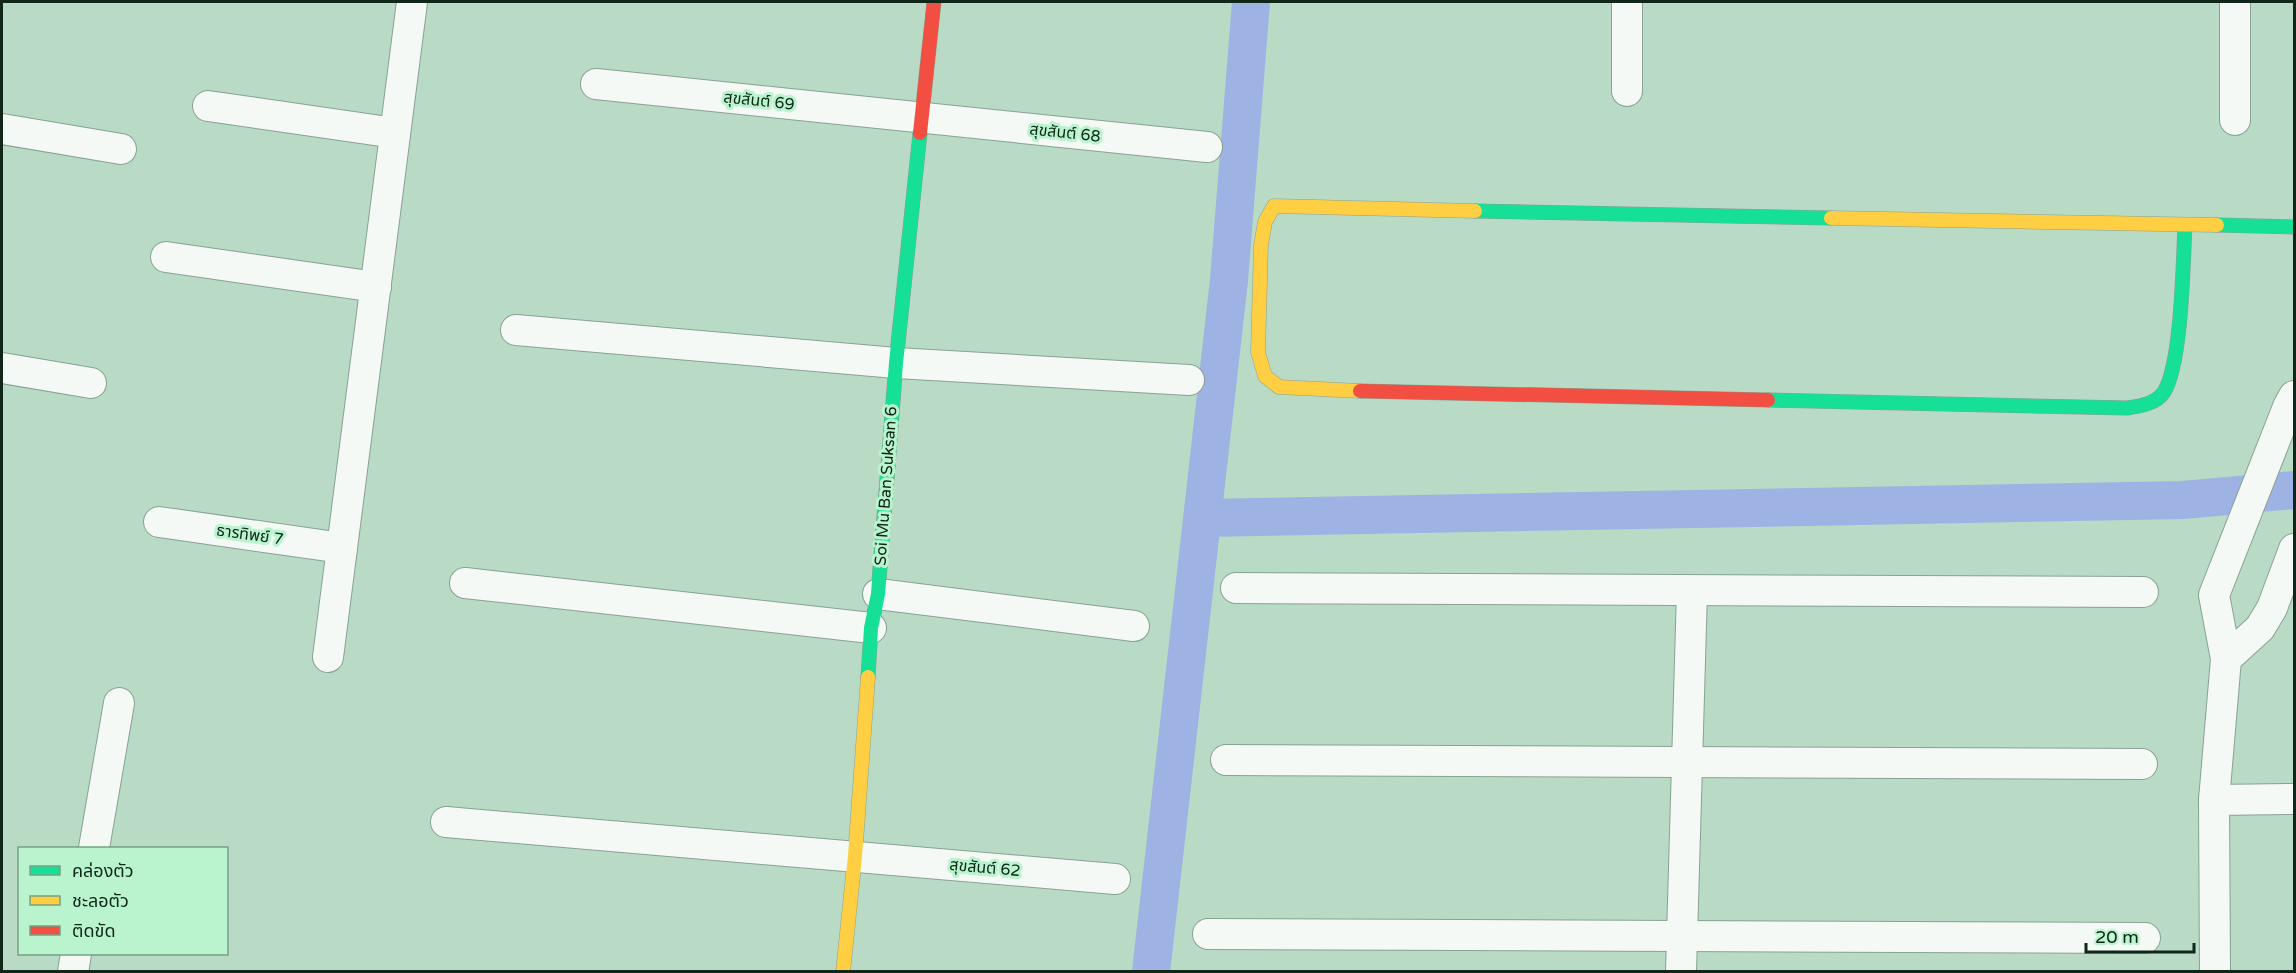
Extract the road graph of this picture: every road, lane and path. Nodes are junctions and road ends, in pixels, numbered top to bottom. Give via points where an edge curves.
1 (412, 2) edge
2 (934, 2) edge
3 (1627, 2) edge
4 (2235, 2) edge
5 (597, 84) dead end
6 (1627, 91) dead end
7 (207, 106) dead end
8 (922, 119) junction
9 (2235, 120) dead end
10 (2, 129) edge
11 (395, 133) junction
12 (1207, 147) dead end
13 (121, 149) dead end
14 (2186, 225) junction
15 (2295, 227) edge
16 (166, 257) dead end
17 (376, 287) junction
18 (516, 330) dead end
19 (896, 363) junction
20 (2, 368) edge
21 (1188, 380) dead end
22 (91, 383) dead end
23 (2291, 402) edge
24 (159, 522) dead end
25 (342, 548) junction
26 (2295, 549) edge
27 (465, 583) dead end
28 (1236, 588) dead end
29 (1692, 591) junction
30 (2143, 592) dead end
31 (878, 594) junction
32 (1134, 626) dead end
33 (872, 628) junction
34 (328, 657) dead end
35 (2226, 659) junction
36 (119, 703) dead end
37 (1226, 760) dead end
38 (1687, 762) junction
39 (2142, 764) dead end
40 (2295, 799) edge
41 (2214, 800) junction
42 (446, 822) dead end
43 (94, 847) edge
44 (855, 856) junction
45 (1115, 879) dead end
46 (1208, 934) dead end
47 (1682, 936) junction
48 (2145, 938) dead end
49 (76, 955) edge
50 (73, 972) edge
51 (843, 972) edge
52 (1681, 972) edge
53 (2215, 972) edge

1 - 11 street
2 - 8 street, Soi Mu Ban Suksan 6
3 - 6 street
4 - 9 street
5 - 8 street, สุขสันต์ 69
7 - 11 street
8 - 12 street, สุขสันต์ 68
8 - 19 street, Soi Mu Ban Suksan 6
10 - 13 street
11 - 17 street
14 - 14 street via 2174,364 2165,390 2149,405 2115,408 1293,389 1279,387 1265,376 1258,352 1261,245 1265,222 1274,206
14 - 15 street
16 - 17 street
17 - 25 street
18 - 19 street
19 - 21 street
19 - 31 street, Soi Mu Ban Suksan 6
20 - 22 street
23 - 35 street via 2214,595
24 - 25 street, ธารทิพย์ 7
25 - 34 street
26 - 35 street via 2260,628
27 - 33 street
28 - 29 street
29 - 30 street
29 - 38 street
31 - 32 street
31 - 33 street, Soi Mu Ban Suksan 6
33 - 44 street, Soi Mu Ban Suksan 6
35 - 41 street
36 - 43 street
37 - 38 street
38 - 39 street
38 - 47 street
40 - 41 street
41 - 53 street
42 - 44 street, สุขสันต์ 62
44 - 45 street, สุขสันต์ 62
44 - 51 street, Soi Mu Ban Suksan 6
46 - 47 street
47 - 48 street
47 - 52 street
49 - 50 street

